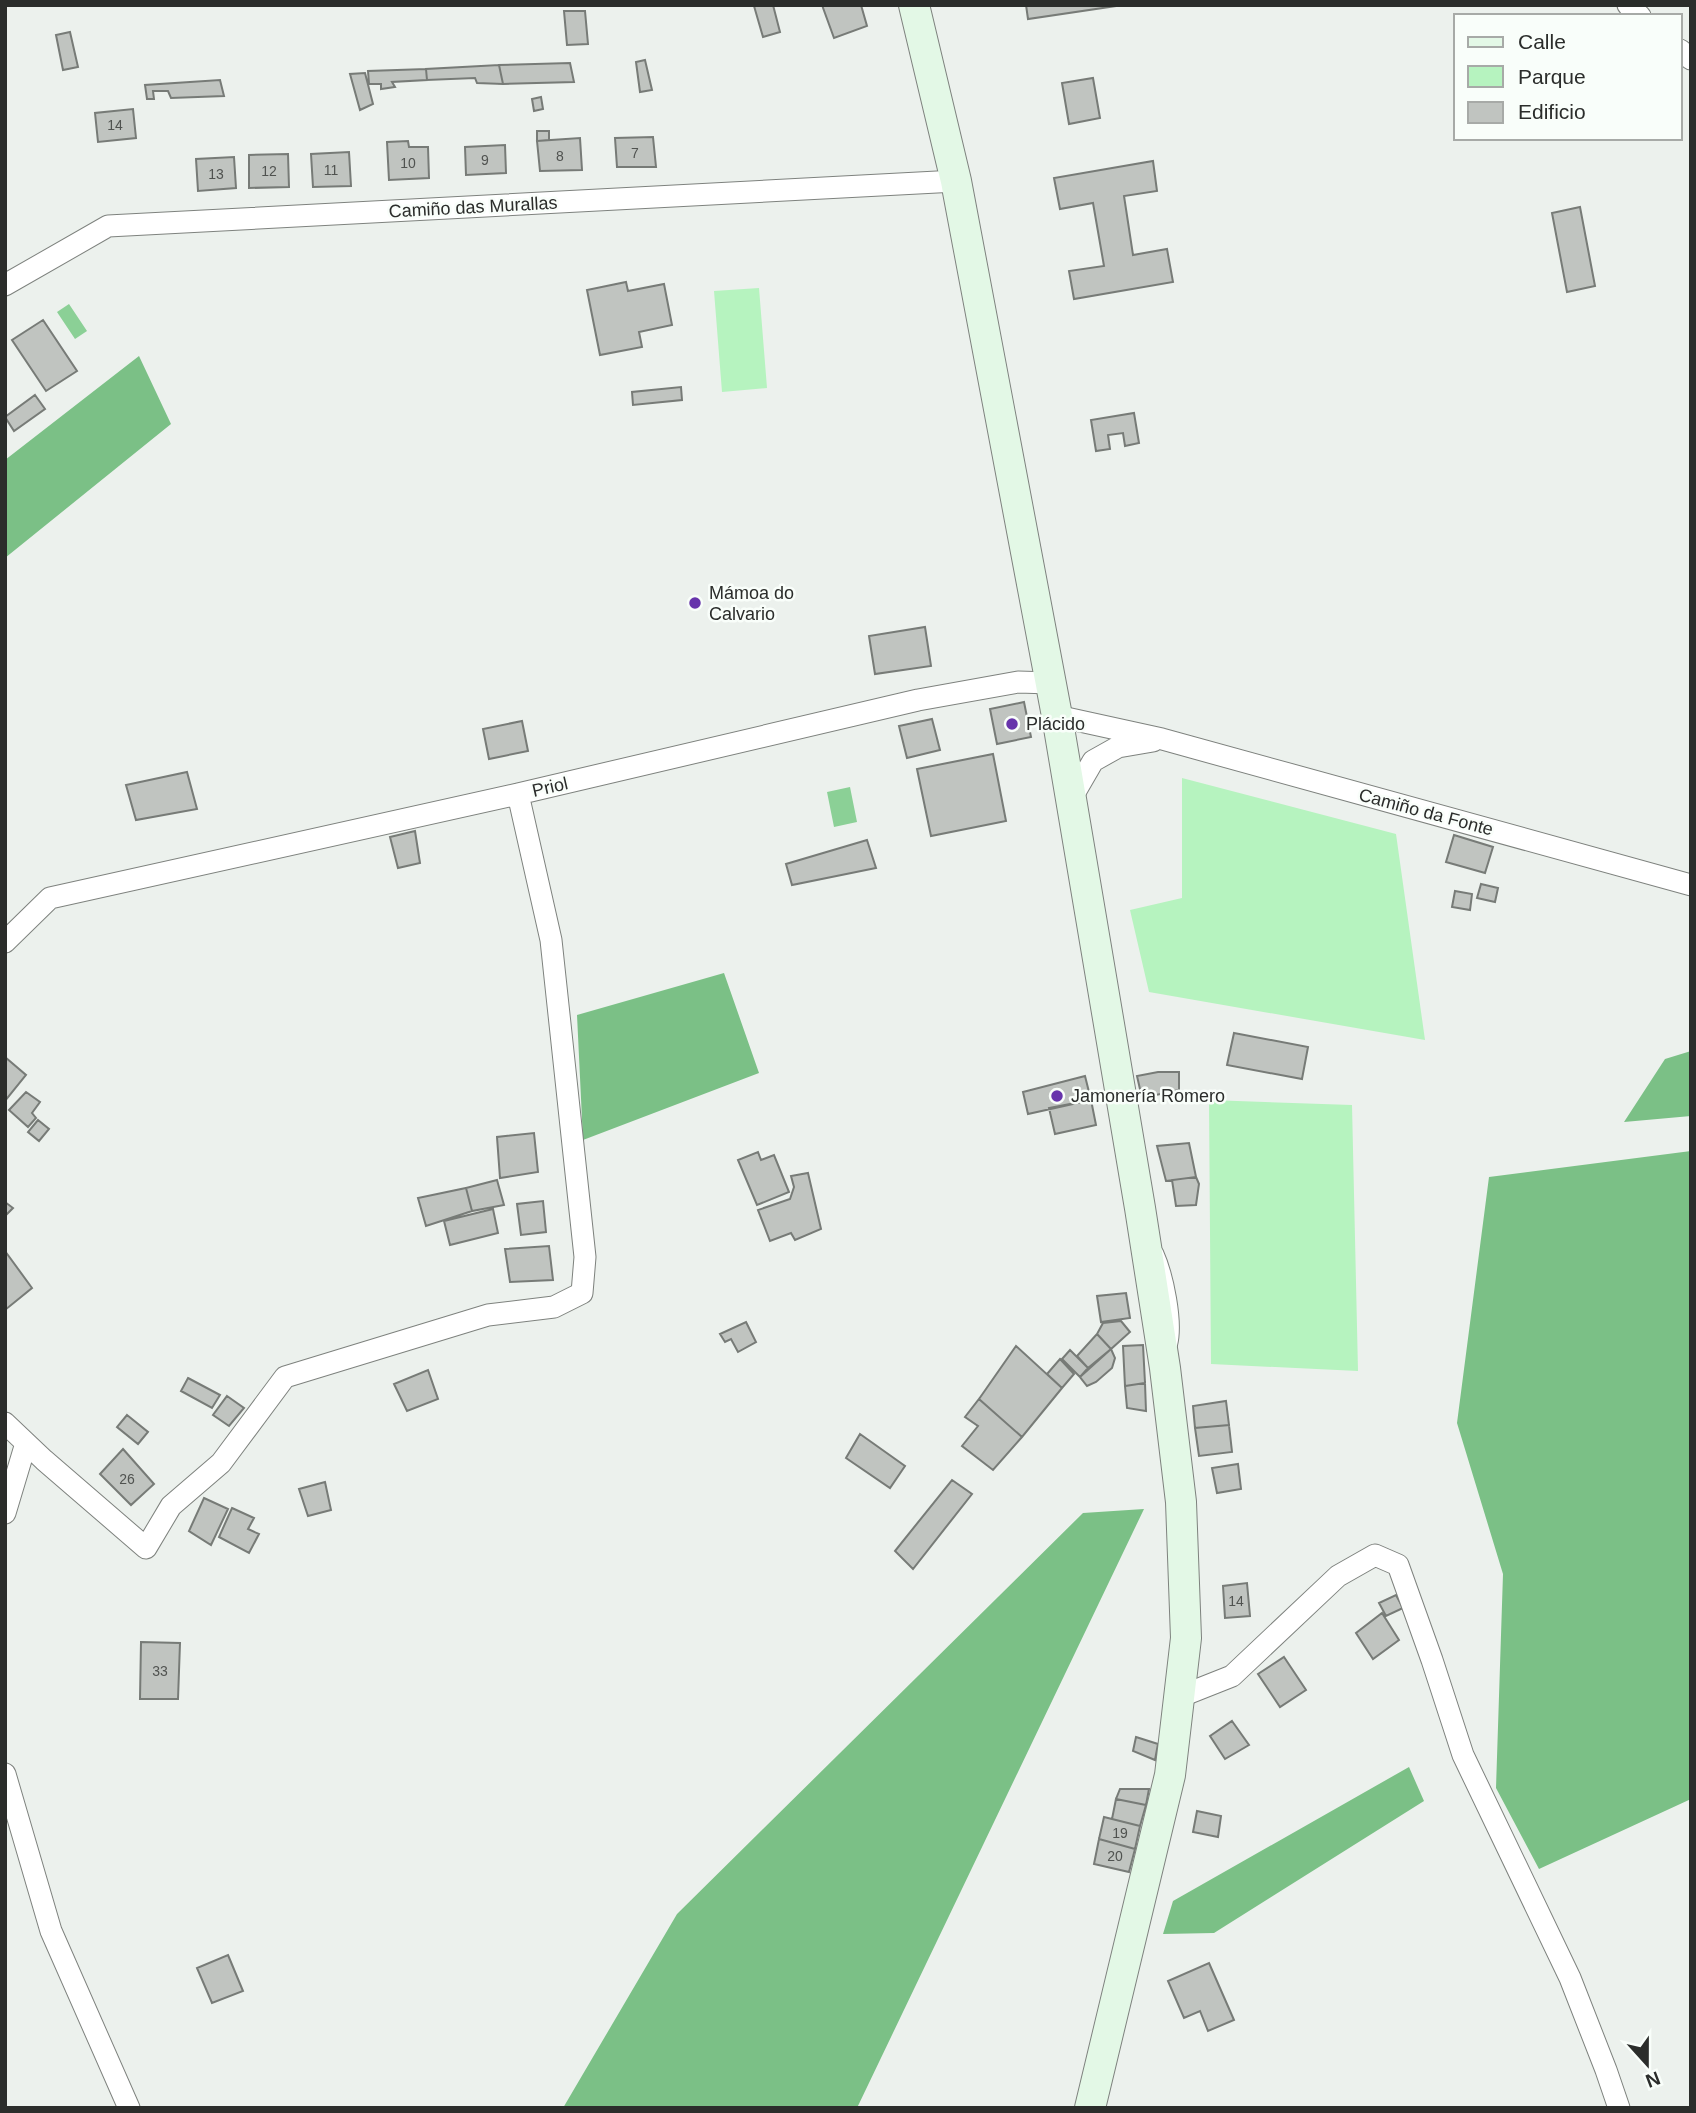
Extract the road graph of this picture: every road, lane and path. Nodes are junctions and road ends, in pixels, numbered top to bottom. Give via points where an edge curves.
1 (914, 5) edge
2 (956, 181) junction
3 (5, 285) edge
4 (1051, 683) junction
5 (1059, 728) junction
6 (1162, 739) junction
7 (1118, 747) junction
8 (518, 794) junction
9 (1071, 799) junction
10 (1691, 885) edge
11 (5, 942) edge
12 (5, 1423) edge
13 (26, 1443) junction
14 (5, 1513) edge
15 (1179, 1697) junction
16 (5, 1774) edge
17 (129, 2108) edge
18 (1090, 2108) edge
19 (1619, 2108) edge

1 - 2 main road
2 - 3 street, Camiño das Murallas via 108,226
2 - 4 main road
4 - 5 main road
4 - 8 street, Priol via 1018,682 918,700
5 - 6 street, Camiño da Fonte
5 - 7 street via 1085,750
5 - 9 main road
6 - 7 street
6 - 10 street, Camiño da Fonte
7 - 9 street via 1093,761
8 - 11 street, Priol via 50,898
8 - 13 street via 551,940 585,1257 582,1293 554,1307 488,1315 285,1377 221,1463 171,1506 146,1548
9 - 15 main road via 1165,1368 1181,1502 1186,1638
12 - 13 street
13 - 14 street
15 - 18 main road via 1170,1775
15 - 19 street via 1232,1675 1338,1576 1375,1555 1398,1565 1462,1755 1570,1978
16 - 17 street via 51,1931

